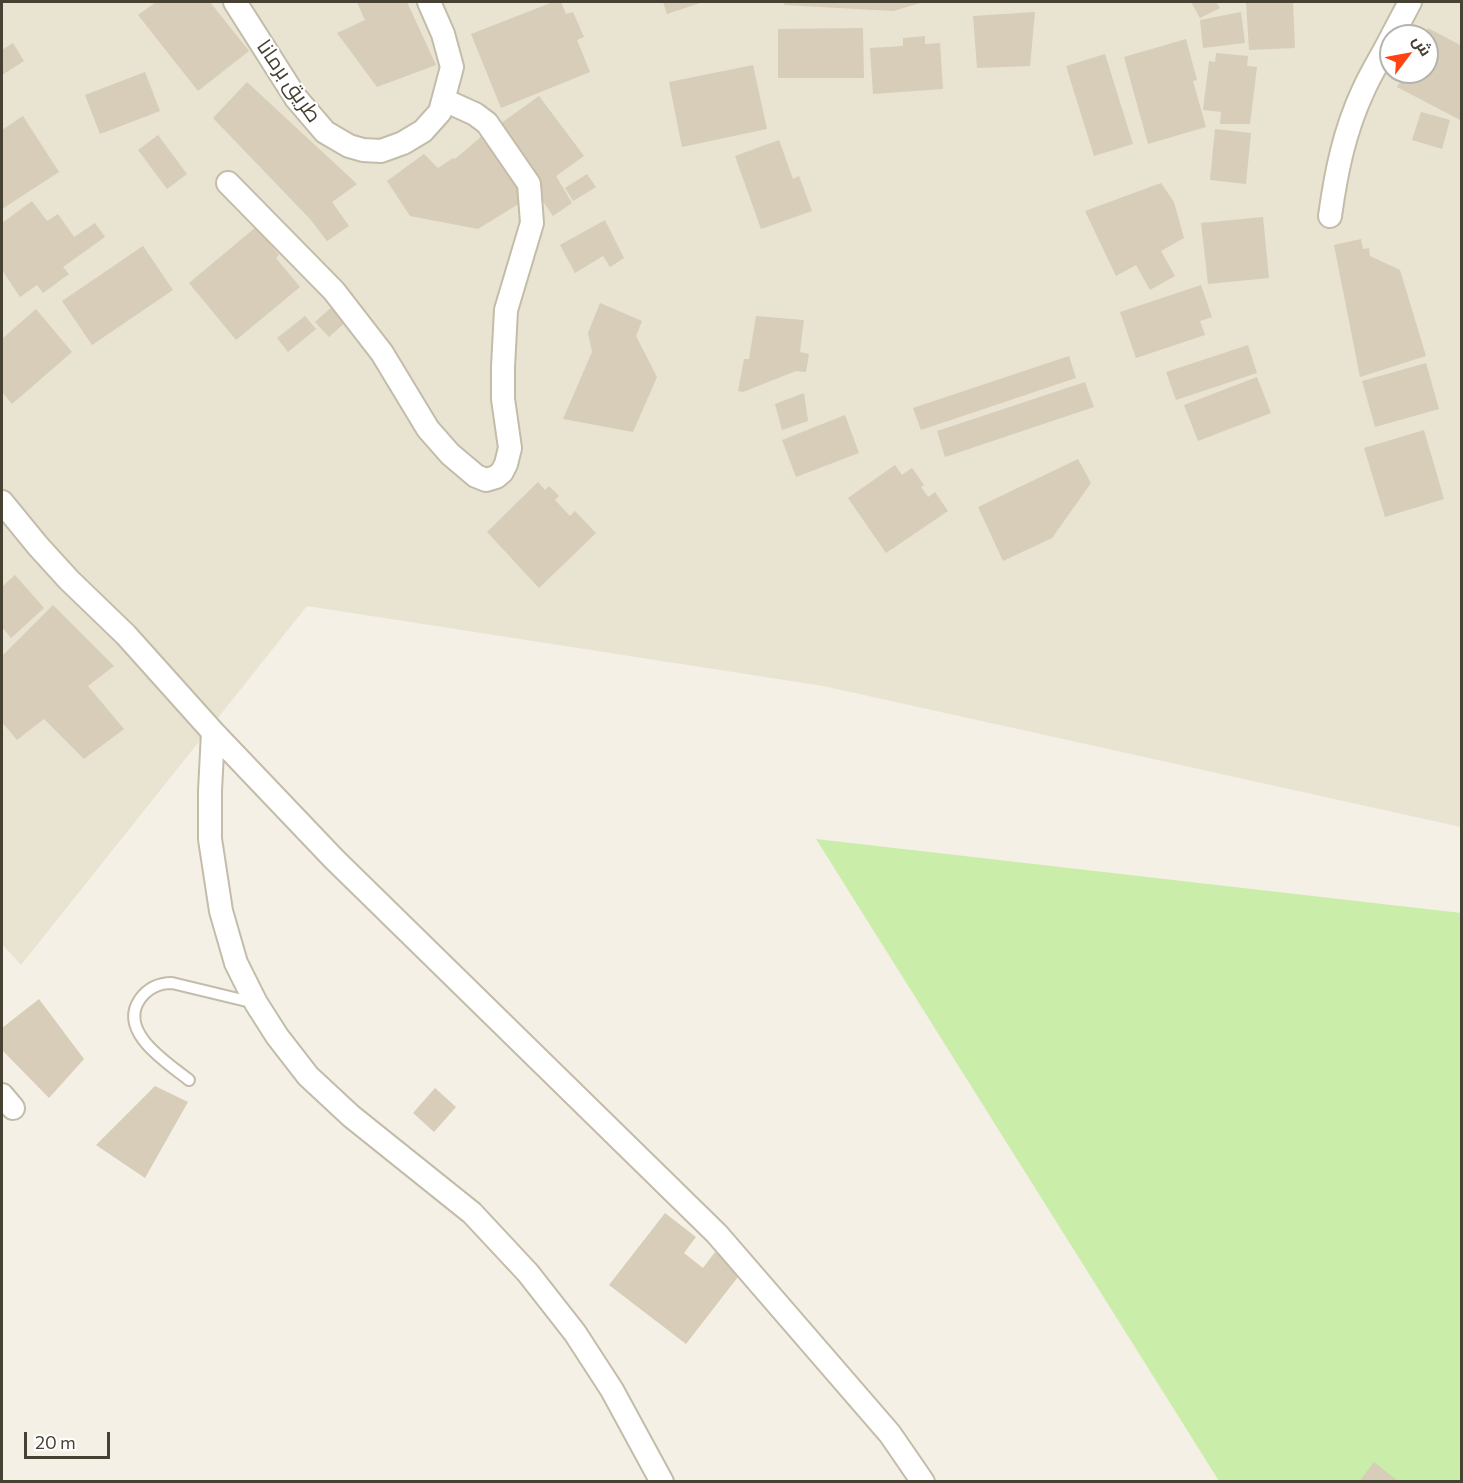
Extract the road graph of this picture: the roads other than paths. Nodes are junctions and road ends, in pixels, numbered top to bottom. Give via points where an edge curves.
1 (235, 2) edge
2 (429, 2) edge
3 (1410, 2) edge
4 (1399, 24) edge
5 (1379, 61) edge
6 (444, 100) junction
7 (228, 183) dead end
8 (1330, 216) dead end
9 (5, 516) edge
10 (213, 732) junction
11 (255, 1003) junction
12 (189, 1080) dead end
13 (662, 1482) edge
14 (923, 1482) edge

1 - 6 street, طريق برمانا via 296,98 325,132 349,146 381,151 403,143 423,131 440,112
2 - 6 street, طريق برمانا via 452,67
3 - 4 street
5 - 8 street via 1345,135
6 - 7 street via 487,123 529,184 532,223 506,310 502,367 510,448 506,464 496,477 486,480 476,476 450,454 428,429 381,353 334,291
9 - 10 street via 126,635
10 - 11 street via 210,839 221,911 236,963
10 - 14 street via 334,859 717,1234 875,1416
11 - 12 lane via 172,983 160,983 141,997 135,1007 138,1032 146,1044
11 - 13 street via 308,1076 351,1116 472,1213 528,1273 575,1333 612,1390

